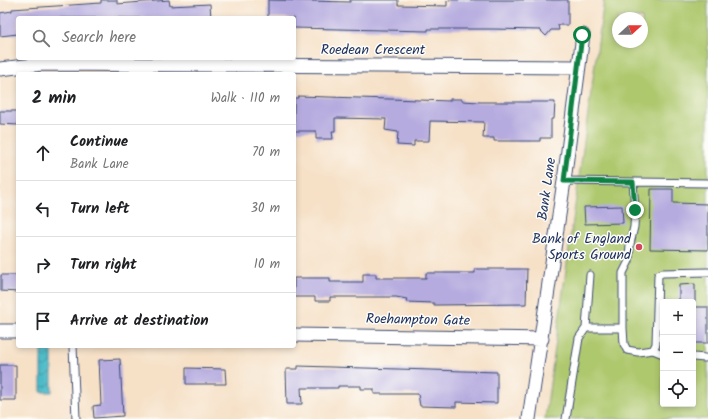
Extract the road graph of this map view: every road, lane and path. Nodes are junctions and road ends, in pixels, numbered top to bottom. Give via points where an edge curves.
1 (582, 35) dead end
2 (578, 67) junction
3 (0, 69) edge
4 (564, 181) junction
5 (633, 182) junction
6 (708, 183) edge
7 (708, 272) edge
8 (590, 275) dead end
9 (586, 328) junction
10 (623, 328) junction
11 (0, 331) edge
12 (16, 331) edge
13 (296, 335) edge
14 (542, 339) junction
15 (73, 348) edge
16 (653, 350) junction
17 (660, 353) edge
18 (696, 357) edge
19 (705, 358) dead end
20 (76, 419) edge
21 (529, 419) edge
22 (566, 419) edge

1 - 2 street, Bank Lane
2 - 3 street, Roedean Crescent via 42,64
2 - 4 street, Bank Lane
4 - 5 lane
4 - 14 street, Bank Lane
5 - 6 lane
5 - 10 lane via 634,226 629,261 623,273
7 - 16 lane via 658,275 656,344
8 - 9 lane
9 - 10 lane
9 - 22 lane via 579,338
10 - 16 lane via 627,350
11 - 12 street
13 - 14 street, Roehampton Gate
14 - 21 street, Bank Lane
15 - 20 lane
16 - 17 lane
18 - 19 lane

